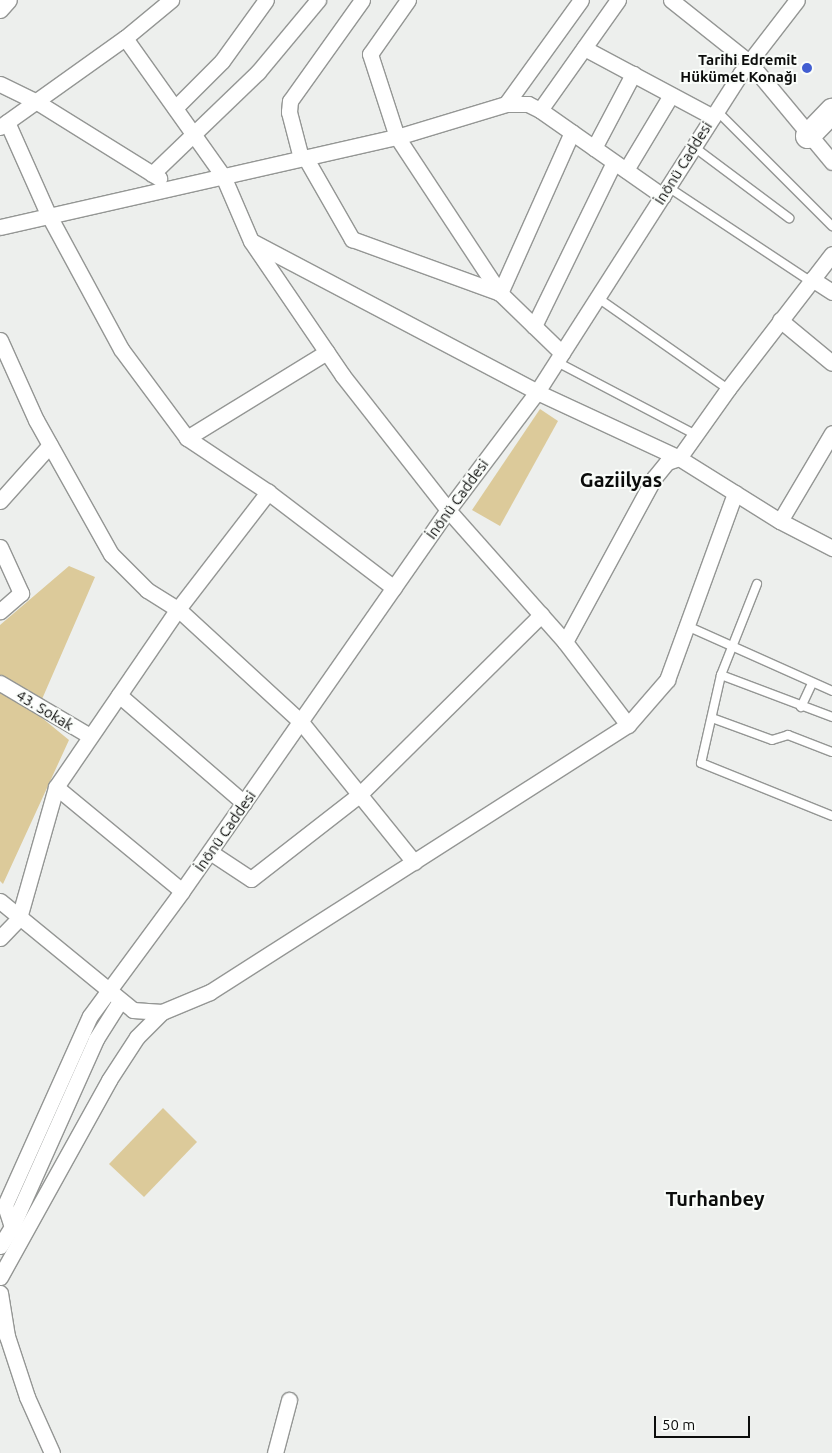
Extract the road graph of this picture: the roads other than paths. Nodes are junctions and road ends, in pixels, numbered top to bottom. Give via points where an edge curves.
1 (10, 0) edge
2 (171, 0) edge
3 (266, 0) edge
4 (318, 0) edge
5 (362, 0) edge
6 (408, 0) edge
7 (581, 0) edge
8 (618, 0) edge
9 (671, 0) edge
10 (796, 0) edge
11 (0, 10) edge
12 (125, 38) junction
13 (584, 48) junction
14 (749, 62) junction
15 (633, 74) junction
16 (0, 84) edge
17 (671, 95) junction
18 (37, 102) junction
19 (506, 104) junction
20 (175, 108) junction
21 (540, 110) junction
22 (832, 111) edge
23 (715, 114) junction
24 (4, 124) edge
25 (832, 125) edge
26 (572, 132) junction
27 (194, 135) junction
28 (397, 137) junction
29 (811, 139) junction
30 (694, 147) junction
31 (594, 148) junction
32 (303, 158) junction
33 (832, 162) edge
34 (620, 166) junction
35 (152, 174) junction
36 (223, 176) junction
37 (173, 187) junction
38 (665, 191) junction
39 (48, 214) junction
40 (789, 218) dead end
41 (832, 226) edge
42 (0, 227) edge
43 (251, 241) junction
44 (832, 254) edge
45 (811, 280) junction
46 (832, 292) edge
47 (500, 293) junction
48 (598, 298) junction
49 (780, 320) junction
50 (534, 326) junction
51 (0, 340) edge
52 (326, 352) junction
53 (559, 358) junction
54 (832, 363) edge
55 (728, 388) junction
56 (537, 392) junction
57 (694, 434) junction
58 (832, 434) edge
59 (187, 438) junction
60 (50, 445) junction
61 (679, 458) junction
62 (268, 492) junction
63 (735, 493) junction
64 (0, 501) edge
65 (448, 510) junction
66 (780, 521) junction
67 (0, 547) edge
68 (832, 548) edge
69 (757, 584) dead end
70 (394, 588) junction
71 (178, 609) junction
72 (0, 610) edge
73 (541, 615) junction
74 (687, 626) junction
75 (565, 642) junction
76 (733, 644) junction
77 (721, 675) junction
78 (0, 683) edge
79 (812, 683) junction
80 (832, 691) edge
81 (119, 695) junction
82 (802, 707) junction
83 (832, 717) edge
84 (712, 718) junction
85 (301, 722) junction
86 (628, 725) junction
87 (90, 736) junction
88 (832, 752) edge
89 (56, 787) junction
90 (360, 794) junction
91 (244, 803) junction
92 (832, 816) edge
93 (210, 852) junction
94 (414, 862) junction
95 (182, 891) junction
96 (0, 901) edge
97 (19, 918) junction
98 (0, 938) edge
99 (114, 996) junction
100 (162, 1012) junction
101 (0, 1246) edge
102 (0, 1277) edge
103 (0, 1293) edge
104 (3, 1337) edge
105 (289, 1400) dead end
106 (52, 1453) edge
107 (275, 1453) edge

1 - 11 street
2 - 12 street
3 - 20 street via 222,61
4 - 27 street via 258,72
5 - 32 street via 290,100 289,112
6 - 28 street via 370,54
7 - 19 street
8 - 13 street
9 - 14 street
10 - 14 street, İnönü Caddesi
12 - 18 street
12 - 20 street
13 - 15 street
13 - 21 street
14 - 23 street, İnönü Caddesi
14 - 29 street
15 - 17 street
15 - 31 street
16 - 18 street
17 - 23 street
17 - 34 street
18 - 24 street
18 - 35 street
19 - 21 street via 528,104
19 - 28 street
20 - 27 street
21 - 26 street
22 - 29 main road
23 - 30 street, İnönü Caddesi
23 - 41 lane
24 - 39 street
25 - 29 main road
26 - 31 street
26 - 47 street
27 - 35 street
27 - 36 street
28 - 32 street
28 - 47 street
29 - 33 street
30 - 38 street, İnönü Caddesi
30 - 40 lane
31 - 34 street
32 - 36 street
32 - 47 street via 352,239
34 - 38 street
34 - 50 street
35 - 37 street
36 - 37 street
36 - 43 street
37 - 39 street
38 - 45 lane
38 - 48 street, İnönü Caddesi
39 - 42 street
39 - 59 street via 121,349
43 - 52 street
43 - 56 street
44 - 45 street
45 - 46 street
45 - 49 street
47 - 50 street
48 - 53 street, İnönü Caddesi
48 - 55 lane
49 - 54 street
49 - 55 street
50 - 53 street
51 - 60 street
52 - 59 street
52 - 65 street
53 - 56 street, İnönü Caddesi
53 - 57 lane
55 - 57 street
56 - 61 street
56 - 65 street, İnönü Caddesi
57 - 61 street
58 - 66 street
59 - 62 street
60 - 64 street
60 - 71 street via 111,554 147,590
61 - 63 street
61 - 75 street via 667,462 654,478
62 - 70 street
62 - 71 street
63 - 66 street
63 - 74 street
65 - 70 street, İnönü Caddesi
65 - 73 street
66 - 68 street
67 - 72 street via 21,594
69 - 76 lane
70 - 85 street, İnönü Caddesi
71 - 81 street
71 - 85 street
73 - 75 street
73 - 90 street
74 - 76 lane
74 - 86 street via 667,680
75 - 86 street
76 - 77 lane
76 - 79 lane
77 - 82 lane
77 - 84 lane
78 - 87 street, 43. Sokak
79 - 80 lane
79 - 82 lane
81 - 87 street
81 - 91 street
82 - 83 lane
84 - 88 lane via 772,740 788,735
84 - 92 lane via 701,763
85 - 90 street
85 - 91 street, İnönü Caddesi
86 - 94 street
87 - 89 street
89 - 95 street
89 - 97 street
90 - 93 street via 251,879
90 - 94 street
91 - 93 street, İnönü Caddesi
93 - 95 street, İnönü Caddesi
94 - 100 street via 210,992
95 - 99 street, İnönü Caddesi
96 - 97 street
97 - 98 street
97 - 99 street
99 - 100 street via 133,1010
99 - 101 street, İnönü Caddesi via 90,1016 5,1205 12,1227
100 - 102 street via 137,1037 109,1080
103 - 104 street
104 - 106 street
105 - 107 street

